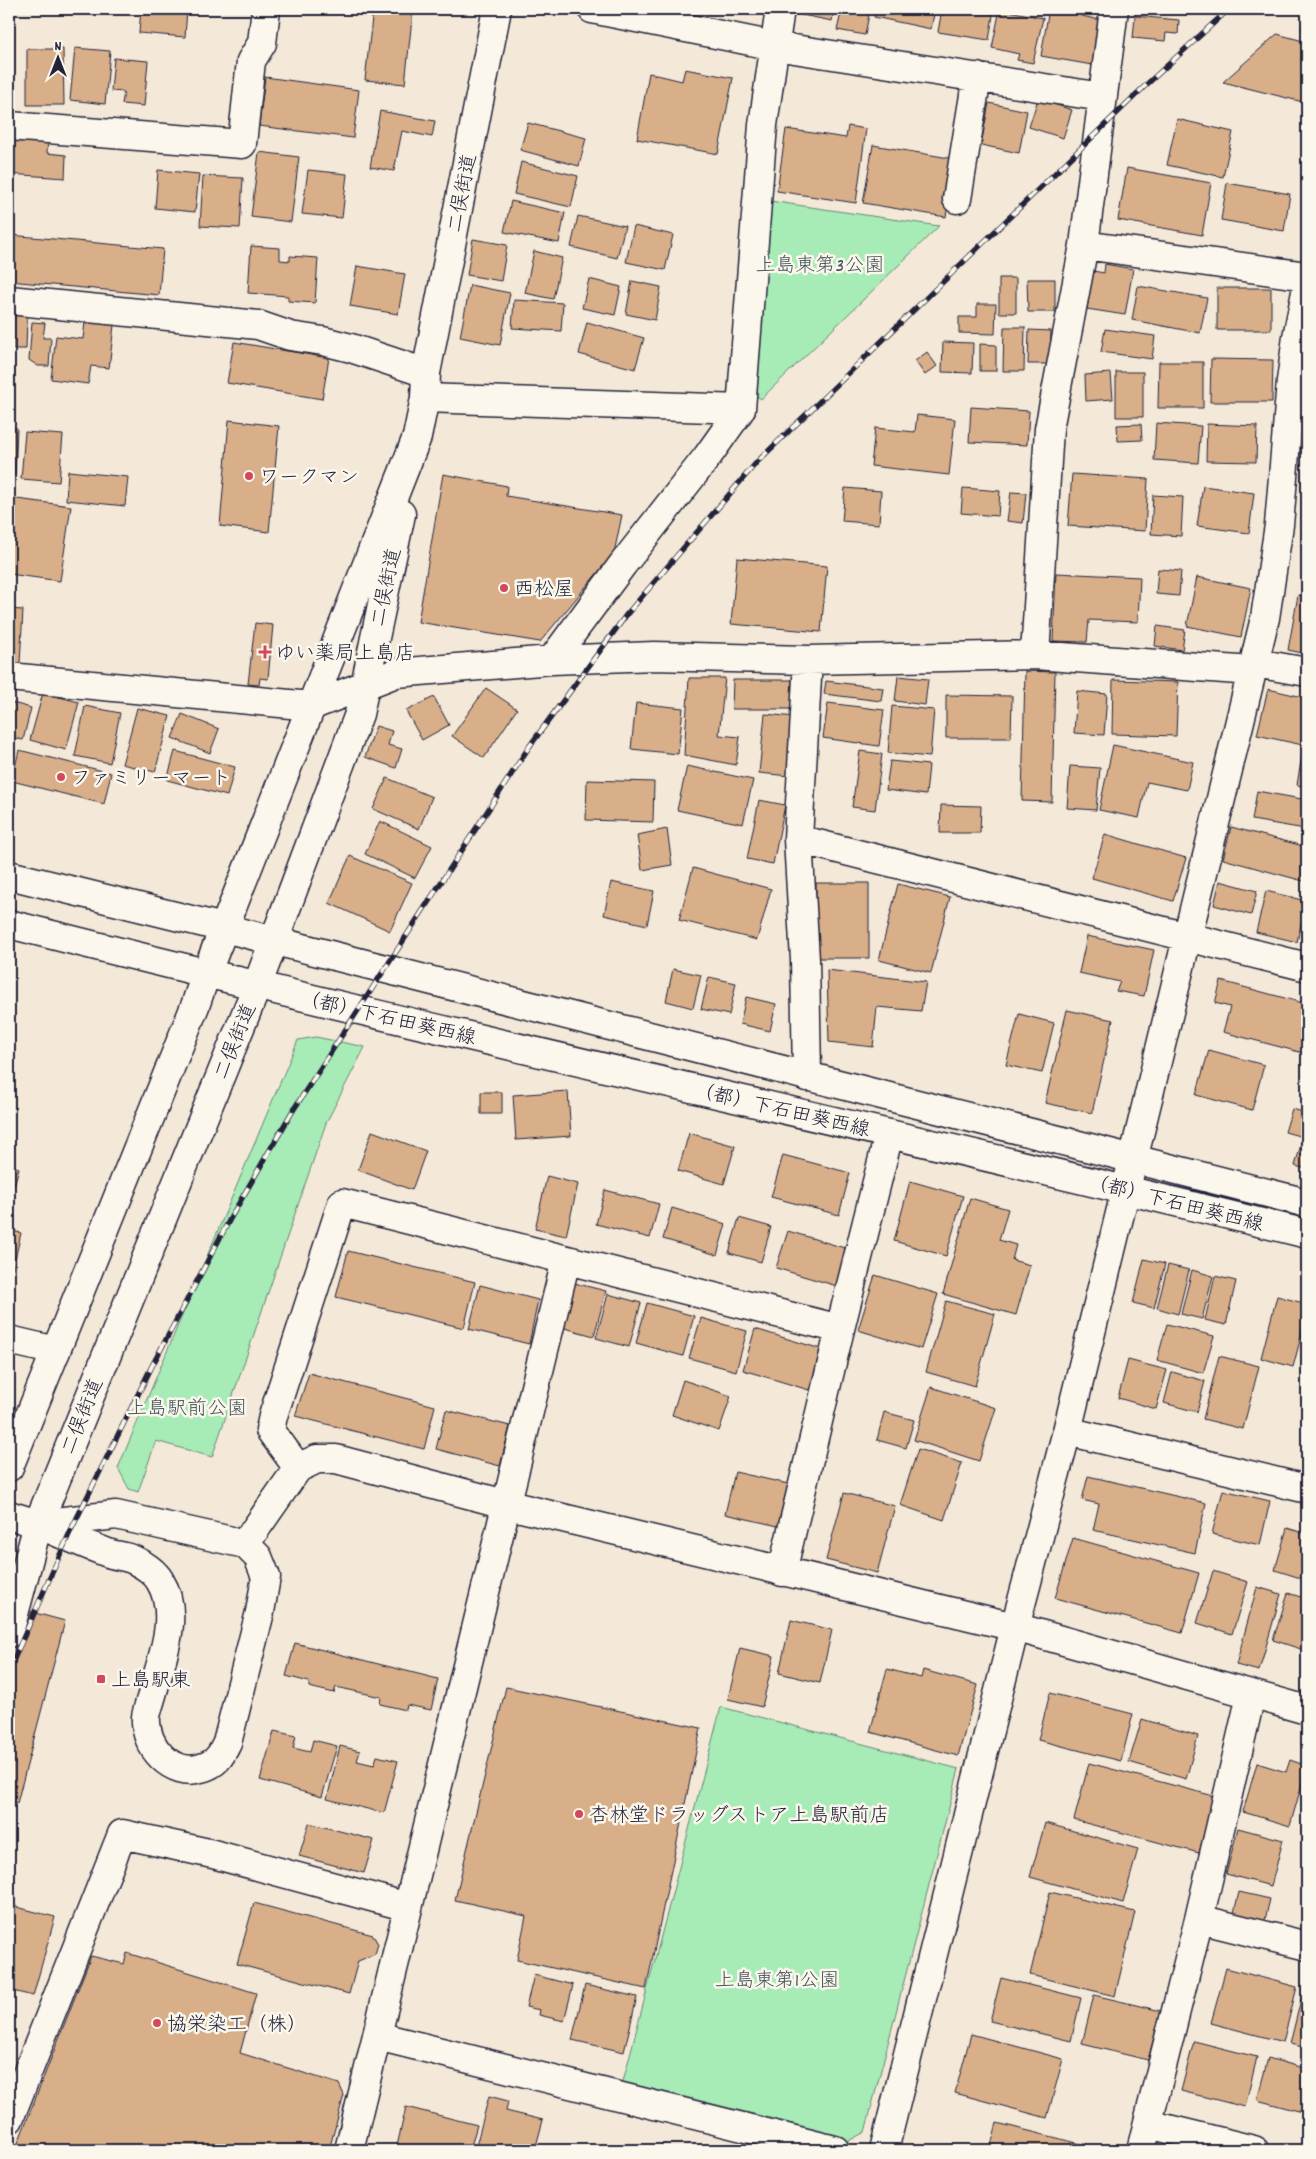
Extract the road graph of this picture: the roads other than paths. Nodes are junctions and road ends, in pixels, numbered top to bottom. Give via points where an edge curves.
1 (266, 9) edge
2 (497, 9) edge
3 (595, 9) edge
4 (780, 9) edge
5 (1114, 9) edge
6 (775, 46) junction
7 (977, 77) junction
8 (1102, 97) junction
9 (9, 126) edge
10 (958, 199) dead end
11 (1084, 245) junction
12 (1307, 276) edge
13 (1307, 287) edge
14 (9, 300) edge
15 (1302, 338) edge
16 (426, 385) junction
17 (741, 409) junction
18 (417, 436) junction
19 (1035, 655) junction
20 (552, 660) junction
21 (808, 660) junction
22 (1254, 667) junction
23 (1307, 672) edge
24 (9, 677) edge
25 (365, 685) junction
26 (311, 706) junction
27 (798, 839) junction
28 (9, 875) edge
29 (9, 924) edge
30 (224, 928) junction
31 (1188, 936) junction
32 (274, 941) junction
33 (1307, 967) edge
34 (206, 974) junction
35 (257, 986) junction
36 (807, 1077) junction
37 (889, 1134) junction
38 (1135, 1158) junction
39 (1127, 1190) junction
40 (1307, 1203) edge
41 (1307, 1234) edge
42 (566, 1260) junction
43 (840, 1329) junction
44 (9, 1340) edge
45 (56, 1351) junction
46 (1067, 1431) junction
47 (9, 1467) edge
48 (298, 1468) junction
49 (1307, 1489) edge
50 (504, 1504) junction
51 (9, 1515) edge
52 (38, 1524) junction
53 (245, 1544) junction
54 (782, 1572) junction
55 (1015, 1628) junction
56 (9, 1633) edge
57 (1251, 1695) junction
58 (1307, 1710) edge
59 (408, 1907) junction
60 (1199, 1919) junction
61 (1307, 1946) edge
62 (378, 2036) junction
63 (9, 2119) edge
64 (1148, 2124) junction
65 (349, 2150) edge
66 (835, 2150) edge
67 (884, 2150) edge
68 (1141, 2150) edge
69 (1254, 2150) edge

1 - 9 street via 262,43 251,61 242,144
2 - 16 street, 二俣街道
3 - 6 street
4 - 6 street
5 - 8 street
6 - 7 street
6 - 17 street via 763,125
7 - 8 street
7 - 10 street
8 - 11 street
11 - 12 street
11 - 19 street via 1049,429
13 - 15 street
14 - 16 street via 258,325 290,336 351,348
15 - 22 street via 1291,380 1279,525
16 - 17 street
16 - 18 street, 二俣街道
17 - 20 street
18 - 25 street, 二俣街道
18 - 26 street, 二俣街道
19 - 21 street
19 - 22 street
20 - 21 street via 654,656
20 - 25 street via 396,673
21 - 27 street
22 - 23 street
22 - 31 street
24 - 26 street
25 - 26 street
25 - 32 street, 二俣街道 via 359,714
26 - 30 street, 二俣街道
27 - 31 street
27 - 36 street
28 - 30 street
29 - 34 street
30 - 32 street, （都）下石田葵西線
30 - 34 street, 二俣街道
31 - 33 street
31 - 38 street
32 - 35 street, 二俣街道
32 - 36 street, （都）下石田葵西線
34 - 35 street, （都）下石田葵西線
34 - 45 street, 二俣街道
35 - 37 street, （都）下石田葵西線
35 - 52 street, 二俣街道
36 - 38 street, （都）下石田葵西線
37 - 39 street, （都）下石田葵西線
37 - 43 street
38 - 39 street
38 - 40 street, （都）下石田葵西線
39 - 41 street, （都）下石田葵西線
39 - 46 street
42 - 43 street
42 - 48 street via 342,1203 270,1430
42 - 50 street
43 - 54 street
44 - 45 street
45 - 47 street, 二俣街道
46 - 49 street
46 - 55 street
48 - 50 street via 317,1459 336,1459
48 - 53 street
50 - 54 street
50 - 59 street
51 - 52 street
52 - 53 street via 116,1514
52 - 53 street via 110,1554 133,1560 153,1572 161,1582 170,1615 165,1648 146,1717 148,1733 156,1750 172,1765 191,1771 212,1765 227,1743 260,1612 266,1577 258,1557
52 - 56 street, 二俣街道
54 - 55 street
55 - 57 street
55 - 67 street
57 - 58 street
57 - 60 street
59 - 62 street
59 - 63 street via 213,1854 122,1834
60 - 61 street
60 - 64 street
62 - 65 street
62 - 66 street
64 - 68 street
64 - 69 street

